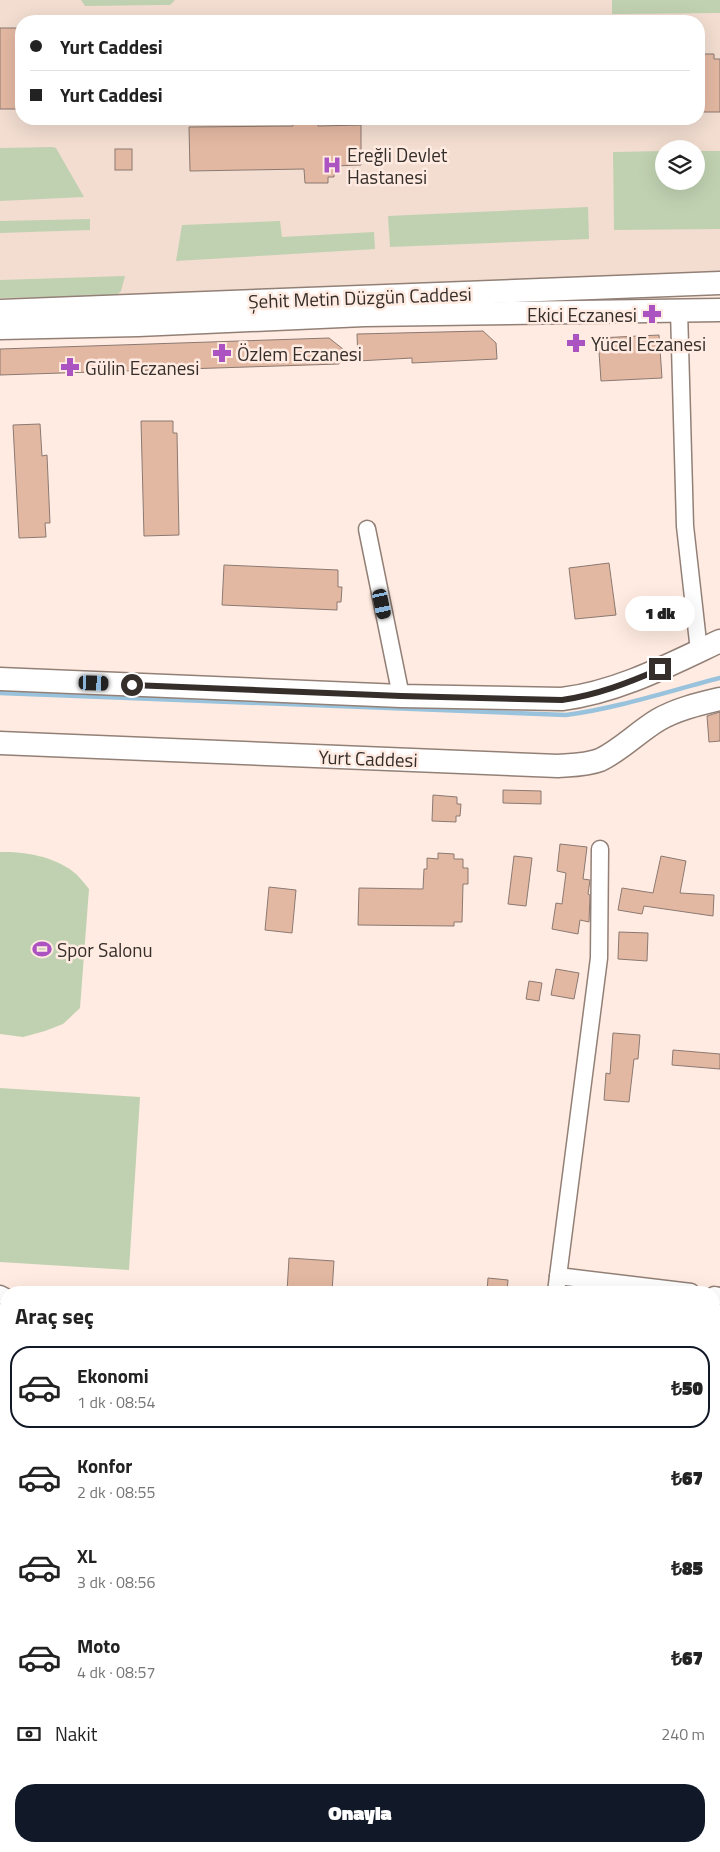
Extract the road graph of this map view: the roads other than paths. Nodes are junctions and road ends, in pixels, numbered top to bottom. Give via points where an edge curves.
1 (720, 283) edge
2 (679, 310) junction
3 (720, 310) edge
4 (0, 311) edge
5 (0, 328) edge
6 (367, 529) dead end
7 (720, 641) edge
8 (699, 651) junction
9 (0, 679) edge
10 (401, 696) junction
11 (720, 699) edge
12 (0, 743) edge
13 (600, 849) dead end
14 (558, 1276) junction
15 (557, 1286) edge
16 (641, 1286) edge

1 - 4 street, Şehit Metin Düzgün Caddesi
2 - 3 street, Şehit Metin Düzgün Caddesi
2 - 5 street, Şehit Metin Düzgün Caddesi
2 - 8 street via 685,526
6 - 10 street
7 - 8 street
8 - 10 street via 616,687 562,700
9 - 10 street
11 - 12 street, Yurt Caddesi via 676,711 613,753 580,765
13 - 14 street via 599,958
14 - 15 street
14 - 16 street

